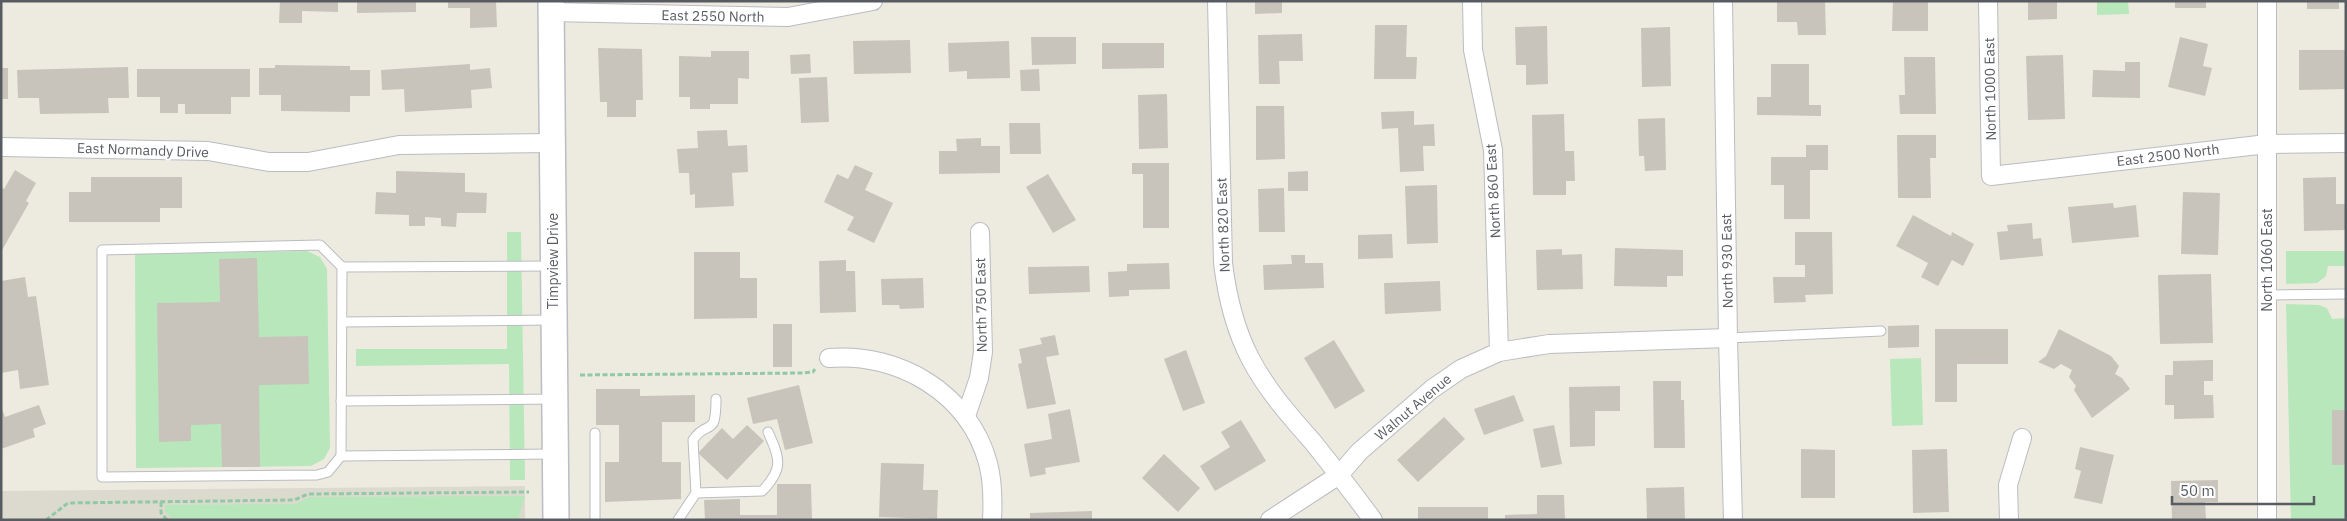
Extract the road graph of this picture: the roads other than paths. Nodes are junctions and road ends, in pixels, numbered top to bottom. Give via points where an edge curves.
1 (873, 1) edge
2 (1217, 1) edge
3 (1472, 1) edge
4 (1723, 1) edge
5 (1988, 1) edge
6 (2267, 1) edge
7 (551, 7) edge
8 (552, 143) junction
9 (2346, 143) edge
10 (2267, 144) junction
11 (1, 147) edge
12 (1991, 176) joint
13 (980, 232) dead end
14 (554, 266) junction
15 (342, 267) junction
16 (2346, 294) edge
17 (2267, 295) junction
18 (554, 320) junction
19 (342, 322) junction
20 (1881, 331) dead end
21 (1728, 338) junction
22 (1499, 352) junction
23 (829, 358) road end
24 (555, 399) junction
25 (716, 399) dead end
26 (341, 401) junction
27 (966, 416) junction
28 (768, 432) dead end
29 (595, 433) dead end
30 (2022, 438) dead end
31 (555, 454) junction
32 (341, 456) junction
33 (1339, 475) junction
34 (696, 493) junction
35 (556, 520) edge
36 (595, 520) edge
37 (678, 520) edge
38 (992, 520) edge
39 (1270, 520) edge
40 (1373, 520) edge
41 (1733, 520) edge
42 (2009, 520) edge
43 (2267, 520) edge

1 - 7 street, East 2550 North via 788,17
2 - 33 street, North 820 East via 1223,263 1227,293 1236,326 1270,392
3 - 22 street, North 860 East via 1473,50 1493,150
4 - 21 street, North 930 East
5 - 12 street, North 1000 East
6 - 10 street, North 1060 East
7 - 8 street, Timpview Drive
8 - 11 street, East Normandy Drive via 399,145 298,162 269,162 208,151
8 - 14 street, Timpview Drive
9 - 10 street, East 2500 North
10 - 12 street, East 2500 North
10 - 17 street, North 1060 East
13 - 27 street, North 750 East via 983,352 979,378
14 - 15 lane
14 - 18 street, Timpview Drive
15 - 19 lane
15 - 32 lane via 320,245 102,250 102,477 317,475 328,472
16 - 17 lane
17 - 43 street, North 1060 East
18 - 19 lane
18 - 24 street, Timpview Drive
19 - 26 lane
20 - 21 lane
21 - 22 street, Walnut Avenue via 1549,344
21 - 41 street, North 930 East
22 - 33 street, Walnut Avenue via 1461,369 1432,389 1360,451
23 - 27 street via 871,359 904,369 938,390
24 - 26 lane
24 - 31 street, Timpview Drive
25 - 34 lane via 713,426 697,434 693,440
26 - 32 lane
27 - 38 street via 988,464 993,490
28 - 34 lane via 779,460 777,471 762,491
29 - 36 lane
30 - 42 street via 2008,485
31 - 32 lane
31 - 35 street, Timpview Drive
33 - 39 street, Walnut Avenue
33 - 40 street, North 820 East
34 - 37 lane

